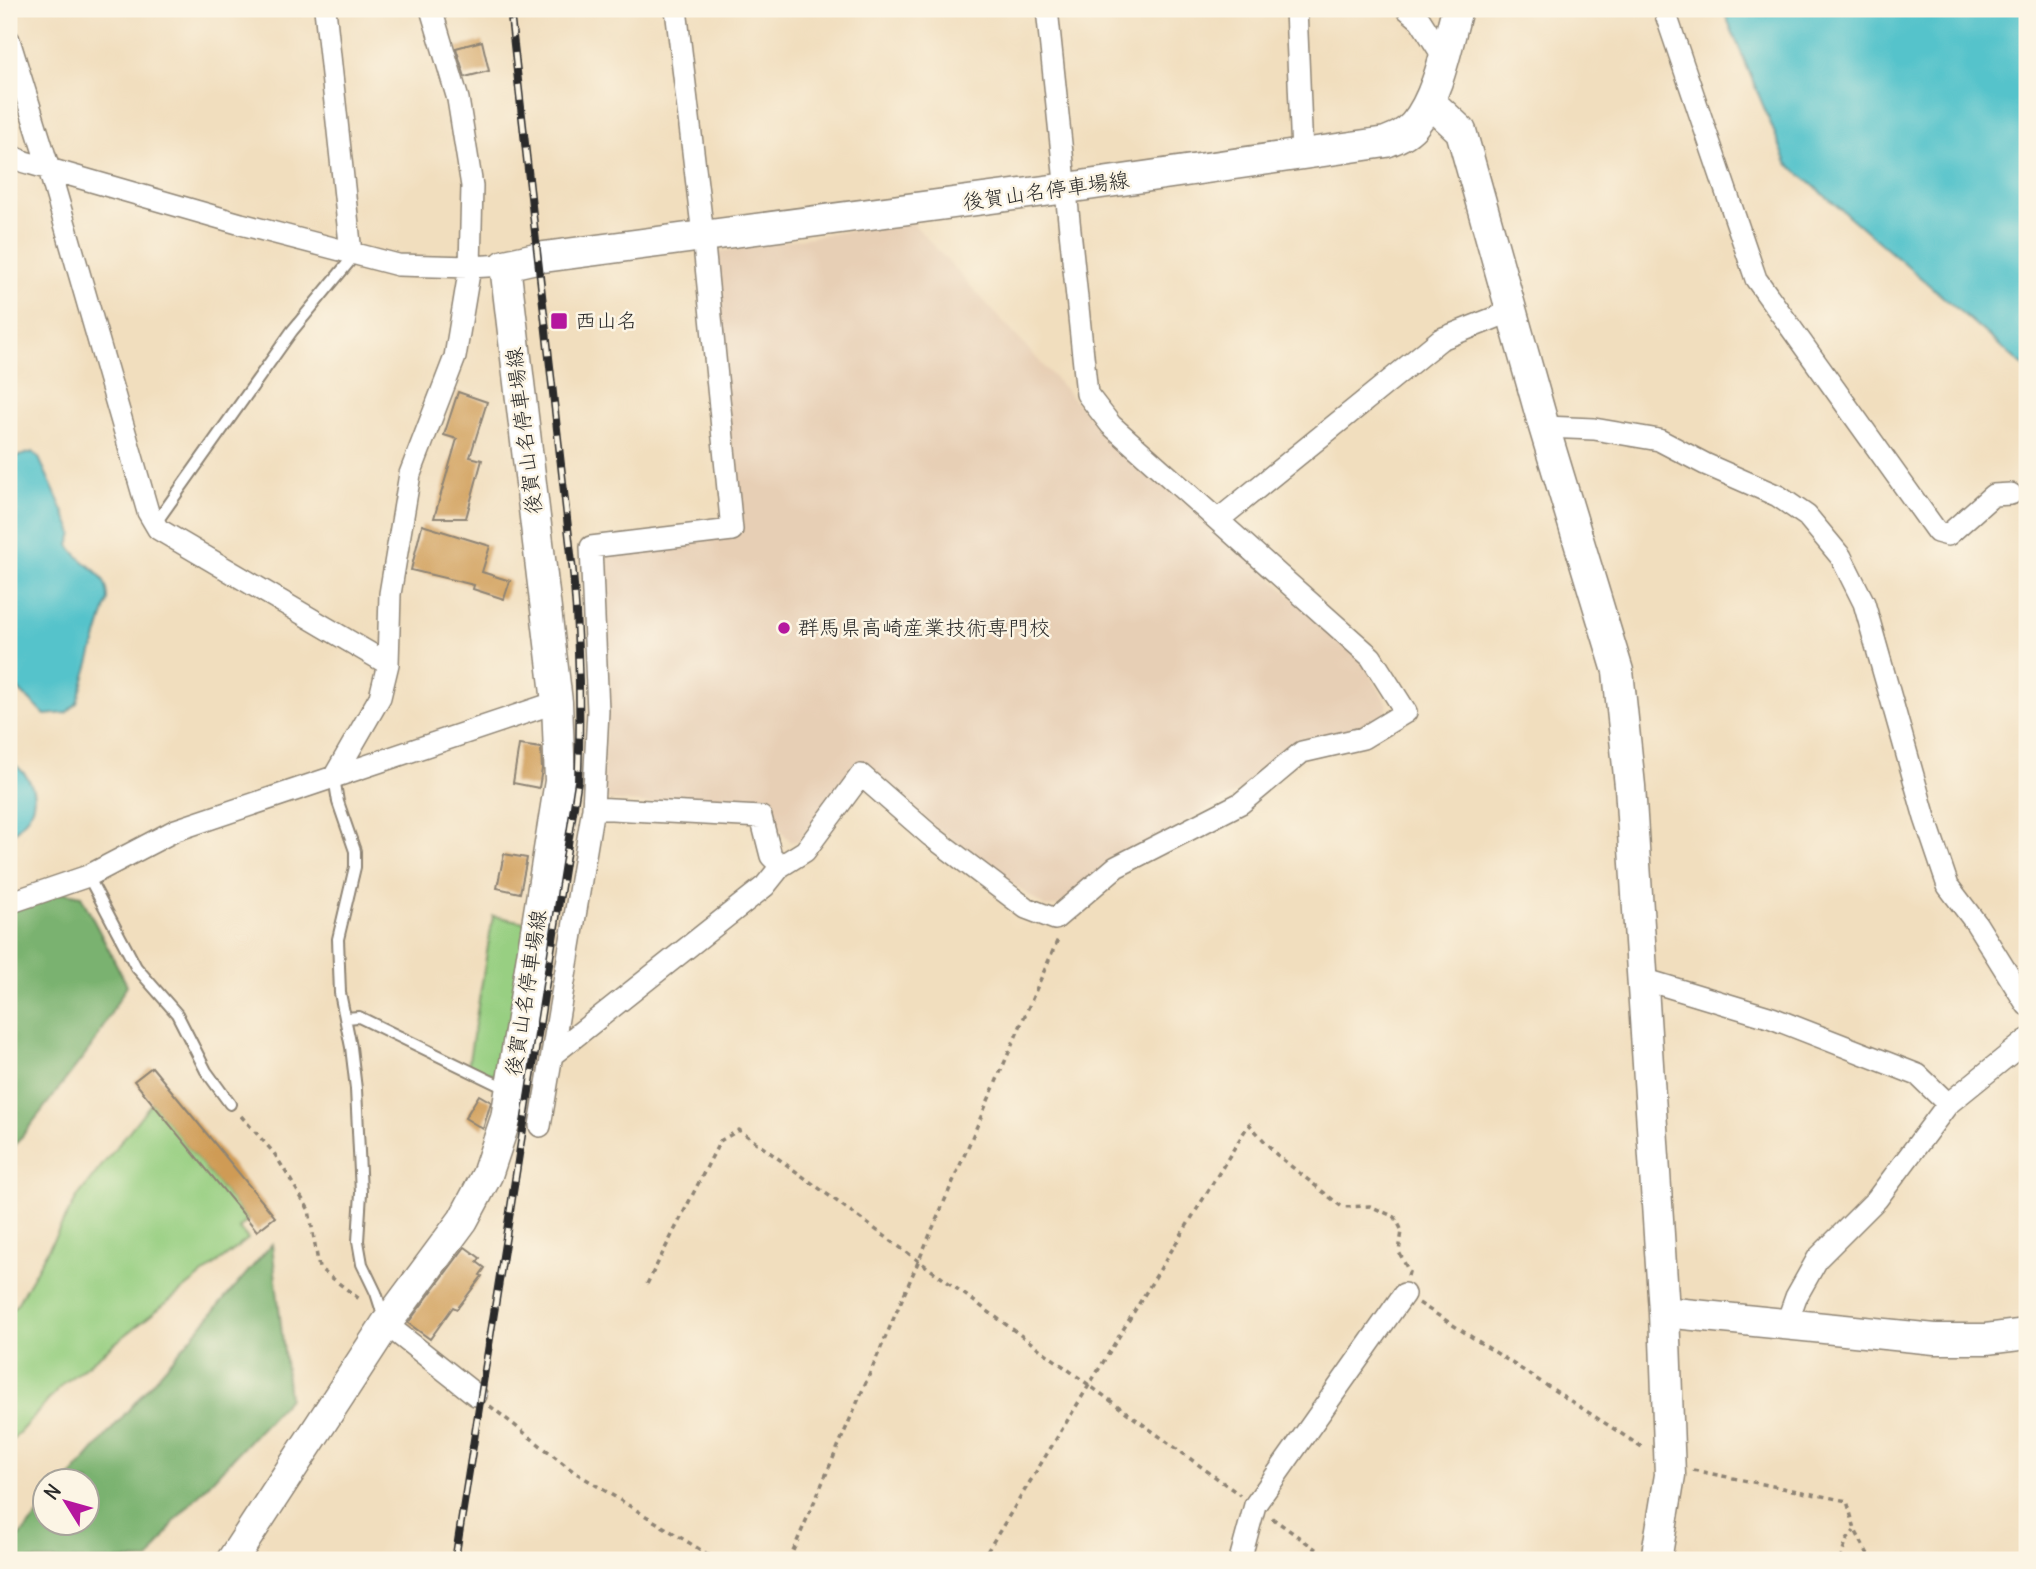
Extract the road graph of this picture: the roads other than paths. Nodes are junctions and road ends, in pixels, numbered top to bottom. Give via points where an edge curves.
1 (326, 9) edge
2 (431, 9) edge
3 (676, 9) edge
4 (1048, 9) edge
5 (1296, 9) edge
6 (1407, 9) edge
7 (1457, 9) edge
8 (1664, 9) edge
9 (9, 40) edge
10 (1443, 56) junction
11 (1429, 101) junction
12 (1302, 154) junction
13 (9, 155) edge
14 (49, 169) junction
15 (1068, 188) junction
16 (703, 235) junction
17 (351, 253) junction
18 (505, 265) junction
19 (470, 267) junction
20 (1512, 311) junction
21 (1544, 427) junction
22 (2011, 494) dead end
23 (1218, 520) junction
24 (155, 524) junction
25 (388, 664) junction
26 (557, 702) junction
27 (334, 777) junction
28 (593, 808) junction
29 (781, 866) junction
30 (88, 876) junction
31 (9, 903) edge
32 (1643, 979) junction
33 (2027, 1005) edge
34 (345, 1018) junction
35 (2027, 1040) edge
36 (552, 1055) junction
37 (511, 1091) junction
38 (230, 1104) road end
39 (1948, 1104) junction
40 (540, 1126) dead end
41 (1404, 1294) road end
42 (1664, 1312) junction
43 (385, 1319) junction
44 (1786, 1325) junction
45 (2027, 1334) edge
46 (481, 1399) road end
47 (232, 1560) edge
48 (1240, 1560) edge
49 (1656, 1560) edge

1 - 17 street
2 - 19 street via 458,99 472,186
3 - 16 street
4 - 15 street
5 - 12 street
6 - 10 street via 1420,20
7 - 10 main road, 後賀山名停車場線
8 - 22 street via 1756,279 1913,499 1937,532 1948,535 1993,495
9 - 14 street
10 - 11 main road, 後賀山名停車場線
11 - 12 main road, 後賀山名停車場線 via 1402,136
11 - 20 main road via 1461,131
12 - 15 main road, 後賀山名停車場線
13 - 14 street
14 - 17 street
14 - 24 street
15 - 16 main road, 後賀山名停車場線
15 - 23 street via 1087,394 1111,425
16 - 18 main road, 後賀山名停車場線
16 - 28 street via 732,530 591,547 598,711
17 - 19 street via 398,265
17 - 24 lane via 349,262 292,331
18 - 19 street
18 - 26 main road, 後賀山名停車場線
19 - 25 street via 455,357 411,474 390,594
20 - 21 main road
20 - 23 street via 1441,339
21 - 32 main road via 1618,671
21 - 33 street via 1594,429 1658,440 1778,496 1807,516 1841,557 1864,603 1948,886
23 - 29 street via 1371,657 1406,712 1363,738 1302,752 1241,803 1116,867 1055,919 1026,908 930,836 861,775 805,851
24 - 25 street
25 - 27 street via 380,697
26 - 27 street
26 - 37 main road, 後賀山名停車場線 via 560,781
27 - 30 street via 176,830
27 - 34 lane via 355,851 338,939
28 - 29 street via 761,817 771,856
28 - 36 street
29 - 36 street via 765,886
30 - 31 street
30 - 38 lane via 136,967 177,1014 206,1071
32 - 39 street via 1772,1018 1918,1074
32 - 42 main road
34 - 37 lane via 359,1017
34 - 43 lane via 356,1089 361,1194 358,1241 362,1264
35 - 39 street
36 - 40 street
37 - 43 main road, 後賀山名停車場線 via 487,1175 463,1220
39 - 44 street via 1877,1199 1818,1258
41 - 48 street via 1255,1505
42 - 44 main road
42 - 49 main road via 1670,1475
43 - 46 street
43 - 47 main road, 後賀山名停車場線
44 - 45 main road via 1935,1339

